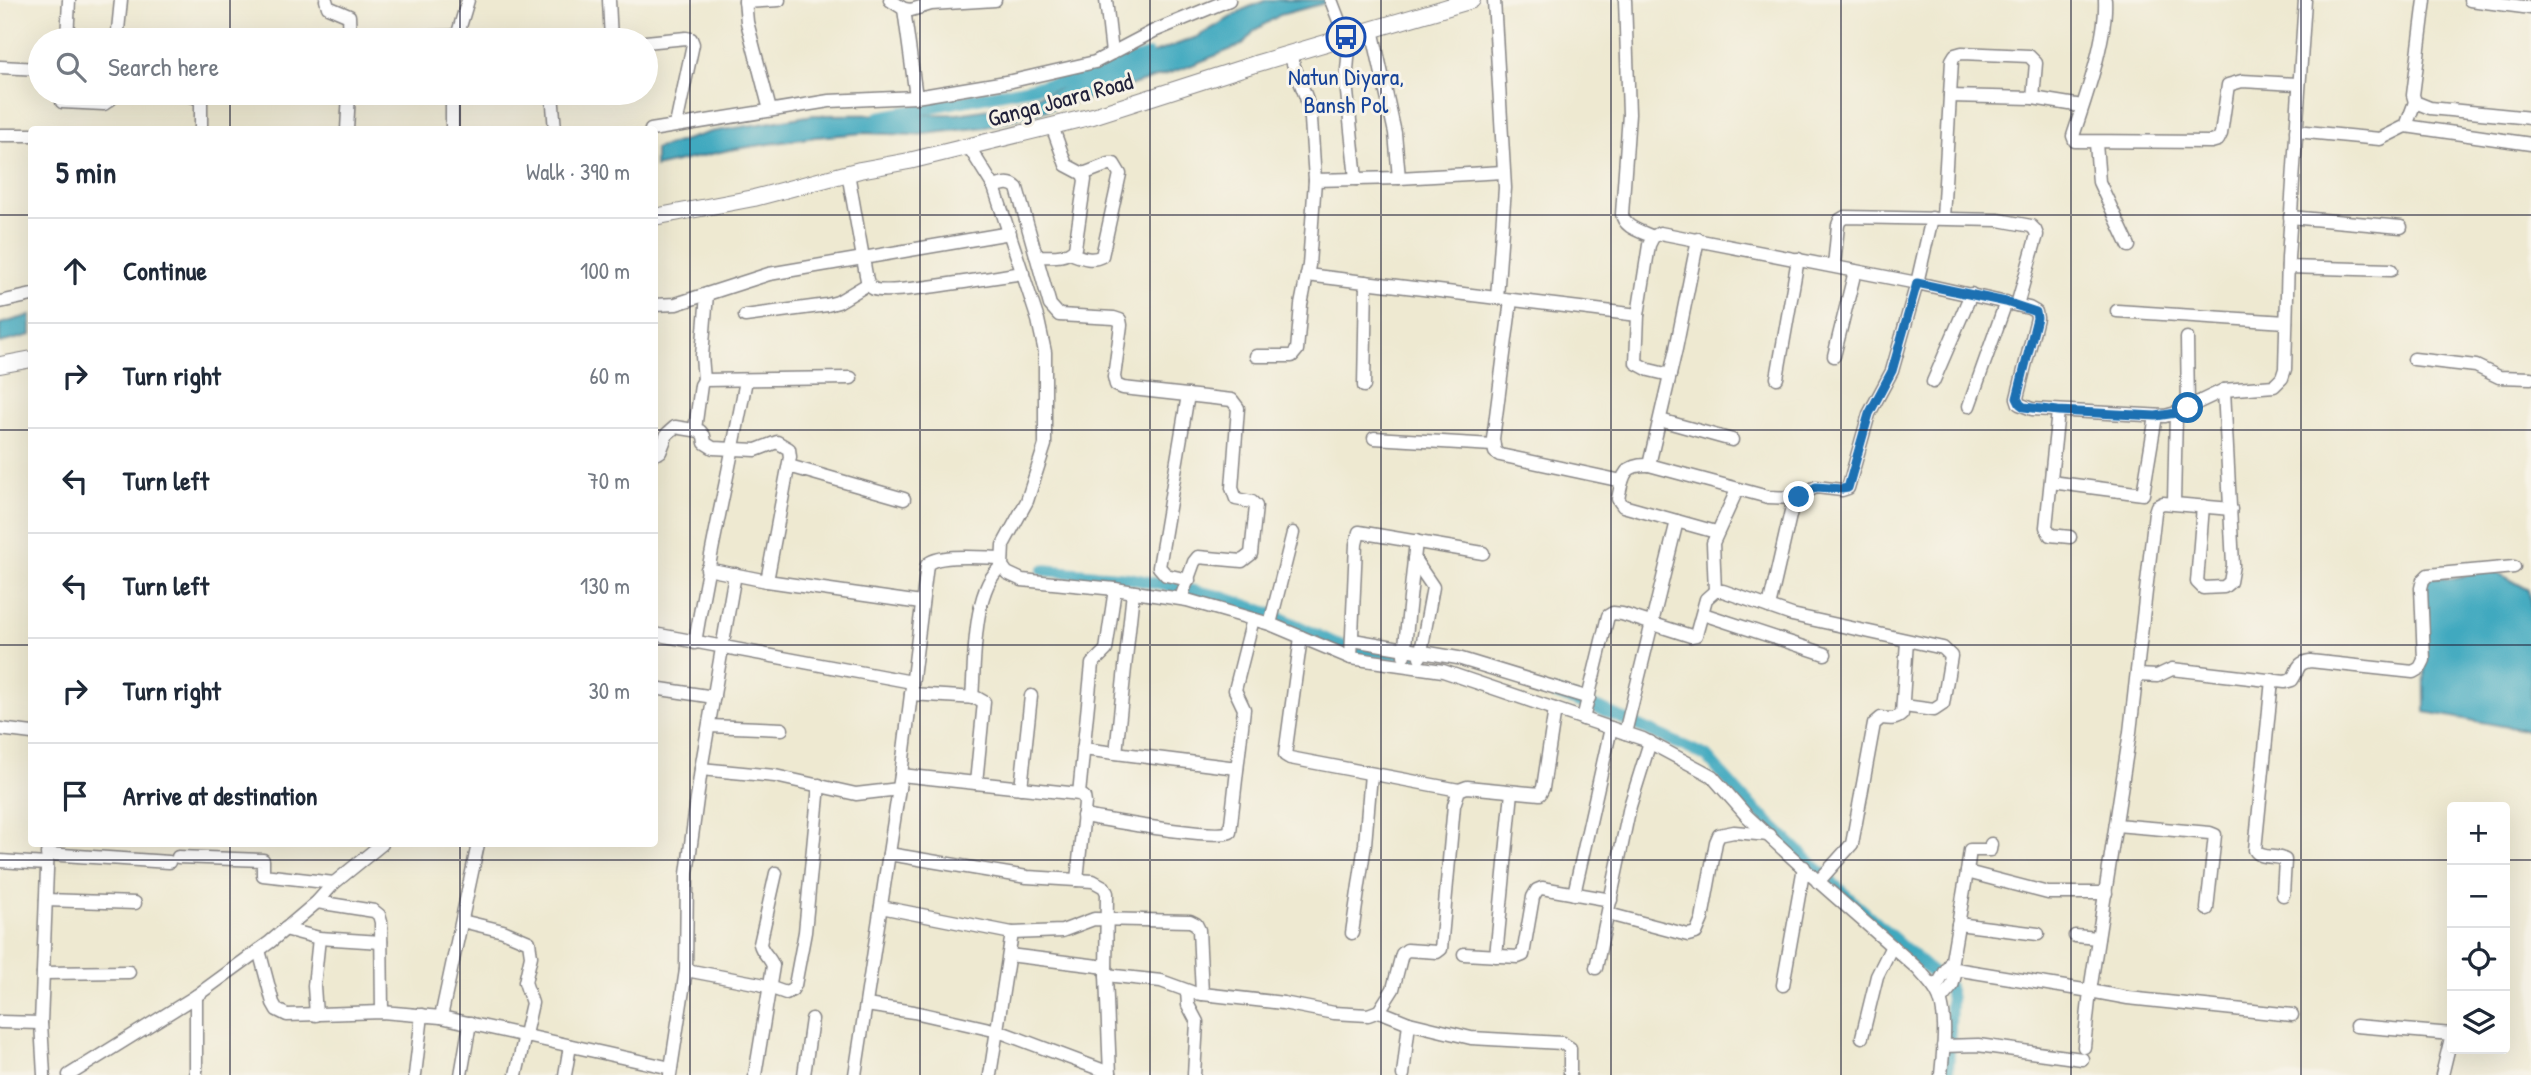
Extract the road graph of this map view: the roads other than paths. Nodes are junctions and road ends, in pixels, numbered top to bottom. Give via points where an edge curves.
1 (69, 0) edge
2 (121, 0) edge
3 (326, 0) edge
4 (468, 0) edge
5 (609, 0) edge
6 (779, 0) edge
7 (890, 0) edge
8 (995, 0) edge
9 (1106, 0) edge
10 (1229, 0) edge
11 (1472, 0) edge
12 (1494, 0) edge
13 (1625, 0) edge
14 (2105, 0) edge
15 (2305, 0) edge
16 (2425, 0) edge
17 (2470, 0) edge
18 (745, 1) edge
19 (976, 1) edge
20 (1331, 1) edge
21 (923, 3) edge
22 (2531, 8) edge
23 (904, 9) junction
24 (68, 28) edge
25 (118, 28) edge
26 (351, 28) edge
27 (459, 28) edge
28 (610, 28) edge
29 (1372, 29) junction
30 (1345, 37) junction
31 (658, 41) edge
32 (1112, 53) junction
33 (1289, 53) junction
34 (0, 67) edge
35 (28, 68) edge
36 (2298, 84) junction
37 (1950, 96) junction
38 (916, 97) junction
39 (2034, 98) junction
40 (2415, 102) junction
41 (201, 105) edge
42 (348, 105) edge
43 (452, 105) edge
44 (553, 105) edge
45 (2082, 106) junction
46 (770, 110) junction
47 (2531, 118) edge
48 (676, 125) junction
49 (201, 126) edge
50 (347, 126) edge
51 (452, 126) edge
52 (555, 126) edge
53 (1052, 126) junction
54 (2406, 126) junction
55 (658, 129) edge
56 (2296, 131) junction
57 (0, 135) edge
58 (28, 135) edge
59 (2096, 143) junction
60 (2531, 144) edge
61 (969, 147) junction
62 (1503, 172) junction
63 (848, 173) junction
64 (1083, 174) junction
65 (1399, 178) junction
66 (1356, 179) junction
67 (1315, 180) junction
68 (995, 187) junction
69 (658, 216) edge
70 (2290, 217) junction
71 (1938, 218) junction
72 (2401, 227) dead end
73 (1010, 233) junction
74 (1653, 237) junction
75 (1698, 239) junction
76 (2129, 246) dead end
77 (1070, 253) junction
78 (1036, 256) junction
79 (862, 257) junction
80 (1798, 259) junction
81 (1834, 266) junction
82 (2288, 267) junction
83 (2391, 270) dead end
84 (1855, 271) junction
85 (1023, 273) junction
86 (1307, 275) junction
87 (1366, 282) junction
88 (1917, 283) junction
89 (868, 284) junction
90 (706, 294) junction
91 (1971, 295) junction
92 (28, 296) edge
93 (1497, 298) junction
94 (1511, 300) junction
95 (0, 302) edge
96 (2012, 303) junction
97 (658, 305) edge
98 (2117, 311) dead end
99 (1638, 315) junction
100 (745, 316) dead end
101 (2286, 322) junction
102 (2187, 338) dead end
103 (1256, 356) dead end
104 (1834, 356) dead end
105 (2414, 359) dead end
106 (28, 360) edge
107 (0, 365) edge
108 (1670, 375) junction
109 (851, 378) dead end
110 (1777, 378) dead end
111 (2531, 378) edge
112 (705, 380) junction
113 (746, 380) junction
114 (1933, 382) dead end
115 (1364, 386) dead end
116 (2224, 390) junction
117 (1188, 395) junction
118 (1969, 406) dead end
119 (2182, 410) junction
120 (2058, 411) junction
121 (2156, 416) junction
122 (1660, 420) junction
123 (695, 429) junction
124 (1374, 438) dead end
125 (1732, 440) dead end
126 (1493, 445) junction
127 (734, 449) junction
128 (658, 453) edge
129 (1649, 465) junction
130 (789, 466) junction
131 (1622, 481) junction
132 (2051, 482) junction
133 (1737, 490) junction
134 (1794, 498) junction
135 (904, 499) dead end
136 (2174, 502) junction
137 (2203, 506) junction
138 (2231, 509) junction
139 (1677, 521) junction
140 (1716, 532) junction
141 (1293, 533) dead end
142 (2070, 537) dead end
143 (1416, 541) junction
144 (1483, 553) dead end
145 (1414, 559) junction
146 (1002, 562) junction
147 (2514, 567) dead end
148 (707, 569) junction
149 (735, 574) junction
150 (1189, 580) junction
151 (767, 581) junction
152 (1115, 589) junction
153 (1715, 591) junction
154 (1133, 592) junction
155 (1181, 598) junction
156 (921, 603) junction
157 (1769, 607) junction
158 (1703, 614) junction
159 (1253, 619) junction
160 (1651, 622) junction
161 (1270, 624) junction
162 (658, 635) edge
163 (1301, 637) junction
164 (1353, 640) junction
165 (1907, 641) junction
166 (695, 643) junction
167 (723, 648) junction
168 (1825, 654) dead end
169 (1404, 656) junction
170 (1351, 658) junction
171 (1420, 659) junction
172 (2137, 675) junction
173 (2272, 680) junction
174 (911, 688) junction
175 (658, 689) edge
176 (1031, 696) dead end
177 (714, 697) junction
178 (972, 698) junction
179 (1904, 706) junction
180 (1586, 708) junction
181 (1555, 709) junction
182 (1627, 725) junction
183 (709, 726) junction
184 (1611, 728) junction
185 (0, 729) edge
186 (782, 729) dead end
187 (28, 732) edge
188 (1650, 742) junction
189 (1083, 749) junction
190 (1116, 753) junction
191 (1237, 768) junction
192 (701, 769) junction
193 (1371, 774) junction
194 (901, 775) junction
195 (975, 783) junction
196 (819, 785) junction
197 (1021, 788) junction
198 (899, 789) junction
199 (1459, 790) junction
200 (1512, 792) junction
201 (1079, 794) junction
202 (1083, 816) junction
203 (2116, 825) junction
204 (1769, 835) junction
205 (1991, 844) dead end
206 (378, 847) edge
207 (477, 847) edge
208 (47, 854) edge
209 (889, 854) junction
210 (0, 861) edge
211 (1804, 867) junction
212 (1967, 872) junction
213 (776, 873) dead end
214 (1823, 876) junction
215 (1077, 880) junction
216 (334, 883) junction
217 (2106, 893) junction
218 (1574, 894) junction
219 (2283, 895) dead end
220 (46, 900) junction
221 (1611, 900) junction
222 (317, 902) junction
223 (135, 903) dead end
224 (881, 907) junction
225 (2207, 909) dead end
226 (1608, 914) junction
227 (1106, 918) junction
228 (462, 921) junction
229 (1958, 923) junction
230 (285, 929) junction
231 (1012, 933) junction
232 (1352, 933) dead end
233 (2038, 934) dead end
234 (2075, 936) dead end
235 (319, 938) junction
236 (2098, 938) junction
237 (381, 942) junction
238 (1892, 946) junction
239 (259, 950) junction
240 (1464, 954) dead end
241 (1009, 955) junction
242 (1496, 956) junction
243 (1596, 968) dead end
244 (686, 970) junction
245 (1106, 971) junction
246 (1948, 971) junction
247 (129, 972) dead end
248 (43, 973) junction
249 (1783, 985) dead end
250 (770, 987) junction
251 (1187, 991) junction
252 (1938, 991) junction
253 (2090, 991) junction
254 (1202, 994) junction
255 (195, 996) junction
256 (866, 1005) junction
257 (1379, 1011) junction
258 (382, 1012) junction
259 (316, 1015) junction
260 (422, 1015) junction
261 (2292, 1015) dead end
262 (441, 1017) junction
263 (813, 1019) dead end
264 (0, 1022) edge
265 (41, 1023) junction
266 (470, 1023) junction
267 (1409, 1023) junction
268 (2356, 1026) dead end
269 (998, 1031) junction
270 (525, 1036) junction
271 (1862, 1037) dead end
272 (570, 1046) junction
273 (1948, 1046) junction
274 (89, 1069) edge
275 (671, 1071) edge
276 (1110, 1074) edge
277 (44, 1075) edge
278 (69, 1075) edge
279 (196, 1075) edge
280 (415, 1075) edge
281 (461, 1075) edge
282 (516, 1075) edge
283 (565, 1075) edge
284 (755, 1075) edge
285 (804, 1075) edge
286 (855, 1075) edge
287 (990, 1075) edge
288 (1194, 1075) edge
289 (1403, 1075) edge
290 (1570, 1075) edge
291 (1941, 1075) edge
292 (2442, 1075) edge

1 - 24 street
2 - 25 street
3 - 26 street via 328,7 349,16
4 - 27 street
5 - 28 street
6 - 18 street
7 - 23 street
8 - 19 street
9 - 32 street
10 - 32 street
11 - 29 main road, Ganga Joara Road
12 - 62 street
13 - 74 street via 1629,114 1622,214 1628,226
14 - 45 street via 2092,78
15 - 36 street
16 - 40 street
17 - 22 street
18 - 46 street
19 - 21 street
20 - 30 street
21 - 23 street
23 - 38 street
29 - 30 main road, Ganga Joara Road
29 - 65 street via 1395,133
30 - 33 main road, Ganga Joara Road
30 - 66 street
31 - 48 street via 686,38 693,44
32 - 38 street via 1095,62 1024,78
33 - 53 main road, Ganga Joara Road
33 - 67 street via 1311,119
34 - 35 street
36 - 56 street
36 - 59 street via 2242,81 2228,85 2218,140
37 - 39 street
37 - 39 street via 1952,60 1962,52 2034,58
37 - 71 street
38 - 46 street via 829,100
39 - 45 street
40 - 47 street via 2430,108
40 - 54 street
41 - 49 street
42 - 50 street
43 - 51 street
44 - 52 street
45 - 59 street via 2073,136 2075,141
46 - 48 street
48 - 55 street
53 - 61 main road, Ganga Joara Road
53 - 64 street via 1066,165
54 - 56 street via 2380,139
54 - 60 street
56 - 70 street
57 - 58 street
59 - 76 street via 2099,182
61 - 63 main road, Ganga Joara Road
61 - 68 street
62 - 65 street
62 - 93 street
63 - 69 main road, Ganga Joara Road via 754,198
63 - 79 street
64 - 77 street via 1077,239
64 - 77 street via 1108,164 1114,164 1120,174 1102,256 1096,260
65 - 66 street
66 - 67 street
67 - 86 street
68 - 73 street
68 - 78 street via 1006,183 1017,188
70 - 72 street
70 - 82 street
71 - 81 street via 1845,217 1840,220
71 - 88 street
71 - 96 street via 1999,220 2035,230
73 - 79 street
73 - 85 street
74 - 75 street via 1660,233
74 - 99 street
75 - 80 street
75 - 108 street
77 - 78 street
78 - 117 street via 1050,305 1059,315 1120,320 1116,385
79 - 89 street
79 - 90 street via 769,274
80 - 81 street
80 - 110 street
81 - 84 street
82 - 83 street
82 - 101 street
84 - 88 street
84 - 104 street
85 - 89 street via 895,291 873,289
85 - 146 street via 1045,352 1046,436 1027,501 1003,545
86 - 87 street
86 - 103 street via 1297,350 1292,356
87 - 93 street
87 - 115 street
88 - 91 street
88 - 134 street via 1892,371 1869,414 1848,488 1816,487
89 - 100 street via 827,305
90 - 97 street
90 - 112 street
91 - 96 street
91 - 114 street
92 - 95 street
93 - 94 street
94 - 99 street
94 - 126 street
96 - 118 street
96 - 120 street via 2036,312 2037,318 2017,398 2032,409
98 - 101 street
99 - 108 street via 1636,363
101 - 116 street via 2285,369 2278,383 2267,388
102 - 119 street
105 - 111 street via 2476,366 2499,377
106 - 107 main road
108 - 122 street
109 - 113 street
112 - 113 street
112 - 123 street
113 - 127 street
116 - 119 street
116 - 138 street
117 - 150 street via 1159,567 1166,575
117 - 150 street via 1236,404 1232,495 1252,502 1258,511 1247,559 1198,557
119 - 121 street
119 - 136 street
120 - 121 street
120 - 132 street
121 - 132 street via 2143,494
122 - 125 street
122 - 129 street
123 - 127 street via 708,446
123 - 128 street via 671,429
124 - 126 street
126 - 131 street via 1500,455
127 - 130 street via 756,450 777,442 789,449
127 - 148 street
129 - 131 street via 1629,468
129 - 133 street
130 - 135 street
130 - 151 street
131 - 139 street via 1618,499 1623,506
132 - 142 street via 2046,531
133 - 134 street
133 - 140 street
134 - 157 street
136 - 137 street
136 - 172 street via 2157,506 2155,512
137 - 138 street
137 - 138 street via 2197,582 2203,588 2224,587 2230,582
139 - 140 street
139 - 160 street
140 - 153 street via 1712,553
141 - 161 street
143 - 144 street
143 - 145 street
143 - 164 street via 1359,532
145 - 169 street
145 - 171 street via 1433,587
146 - 152 street via 1012,577 1022,580
146 - 156 street via 931,561
146 - 178 street via 991,575 979,612
147 - 173 street via 2437,573 2423,580 2424,660 2413,672 2310,661 2298,666 2292,680
148 - 149 street
148 - 166 street
149 - 151 street
149 - 167 street
150 - 155 street
151 - 156 street
152 - 154 street
152 - 189 street via 1106,650 1092,664
153 - 157 street
153 - 158 street via 1706,599
154 - 155 street
154 - 190 street
155 - 159 street
156 - 174 street
157 - 165 street
158 - 160 street via 1696,635 1691,636
158 - 168 street
159 - 161 street
159 - 191 street via 1235,690 1244,709
160 - 180 street via 1622,614 1608,616
160 - 182 street
161 - 163 street
162 - 166 street
163 - 170 street
163 - 193 street via 1285,755
164 - 169 street
164 - 170 street
165 - 179 street
165 - 179 street via 1943,648 1951,656 1943,704 1934,710
166 - 167 street
167 - 174 street
167 - 177 street
169 - 170 street
169 - 171 street
171 - 180 street via 1458,657
171 - 181 street
172 - 173 street via 2157,676 2172,669
172 - 203 street
173 - 219 street via 2256,850 2285,860
174 - 178 street
174 - 194 street
175 - 177 street
176 - 197 street
177 - 183 street
178 - 195 street via 981,699 984,706
179 - 214 street via 1898,718 1881,718 1874,724 1852,844
180 - 181 street
180 - 184 street
181 - 200 street via 1544,788 1537,794
182 - 184 street
182 - 188 street
183 - 186 street
183 - 192 street
184 - 218 street
185 - 187 street
188 - 204 street via 1712,776
188 - 221 street via 1630,806
189 - 190 street
189 - 201 street
190 - 191 street
191 - 202 street via 1232,826 1224,835
192 - 196 street
192 - 244 street via 687,874
193 - 199 street
193 - 232 street
194 - 195 street
194 - 198 street
195 - 197 street
196 - 198 street via 856,794
196 - 250 street via 805,932 795,985 786,993
197 - 201 street
198 - 209 street
199 - 200 street
199 - 257 street via 1441,949 1402,954 1393,989
200 - 242 street
201 - 202 street via 1084,797
202 - 215 street
203 - 217 street
203 - 225 street via 2215,835
204 - 211 street
204 - 226 street via 1719,835 1696,933 1688,935
205 - 212 street via 1990,850 1970,850
206 - 216 street
207 - 228 street
208 - 210 street
208 - 216 street via 263,860 263,875
208 - 220 street
209 - 215 street via 1027,877
209 - 224 street
211 - 214 street
211 - 249 street
212 - 217 street via 2049,893
212 - 229 street
213 - 250 street via 760,944 774,966
214 - 238 street
215 - 227 street via 1104,887
216 - 222 street
217 - 236 street
218 - 221 street
218 - 242 street via 1537,890 1523,955
220 - 223 street
220 - 248 street
221 - 226 street
222 - 230 street
222 - 237 street via 374,911 381,922
224 - 231 street
224 - 256 street
226 - 243 street
227 - 231 street via 1062,931
227 - 245 street
227 - 254 street via 1196,924
228 - 262 street
228 - 270 street via 529,942 525,982 533,1003
229 - 233 street
229 - 246 street
230 - 235 street
230 - 239 street
231 - 241 street
234 - 236 street
235 - 237 street
235 - 259 street
236 - 253 street
237 - 258 street
238 - 252 street
238 - 271 street via 1874,985
239 - 255 street
239 - 259 street via 277,1010 288,1015
240 - 242 street
241 - 245 street
241 - 269 street
244 - 250 street
244 - 275 street
245 - 251 street
245 - 276 street
246 - 252 street via 1955,975 1951,986
246 - 253 street
247 - 248 street
248 - 265 street
250 - 284 street
251 - 254 street
251 - 288 street via 1197,1021
252 - 273 street
253 - 261 street
253 - 273 street via 2083,1053
254 - 257 street via 1334,1013 1368,1015
255 - 274 street
255 - 279 street
256 - 269 street
256 - 286 street
257 - 267 street
258 - 259 street
258 - 260 street
260 - 262 street
260 - 280 street
262 - 266 street
263 - 285 street
264 - 265 street
265 - 277 street
266 - 270 street
266 - 281 street
267 - 289 street
267 - 290 street via 1471,1038 1562,1043 1570,1048
268 - 292 street via 2452,1034
269 - 276 street
269 - 287 street
270 - 272 street
270 - 282 street
272 - 275 street
272 - 283 street
273 - 291 street
274 - 278 street

